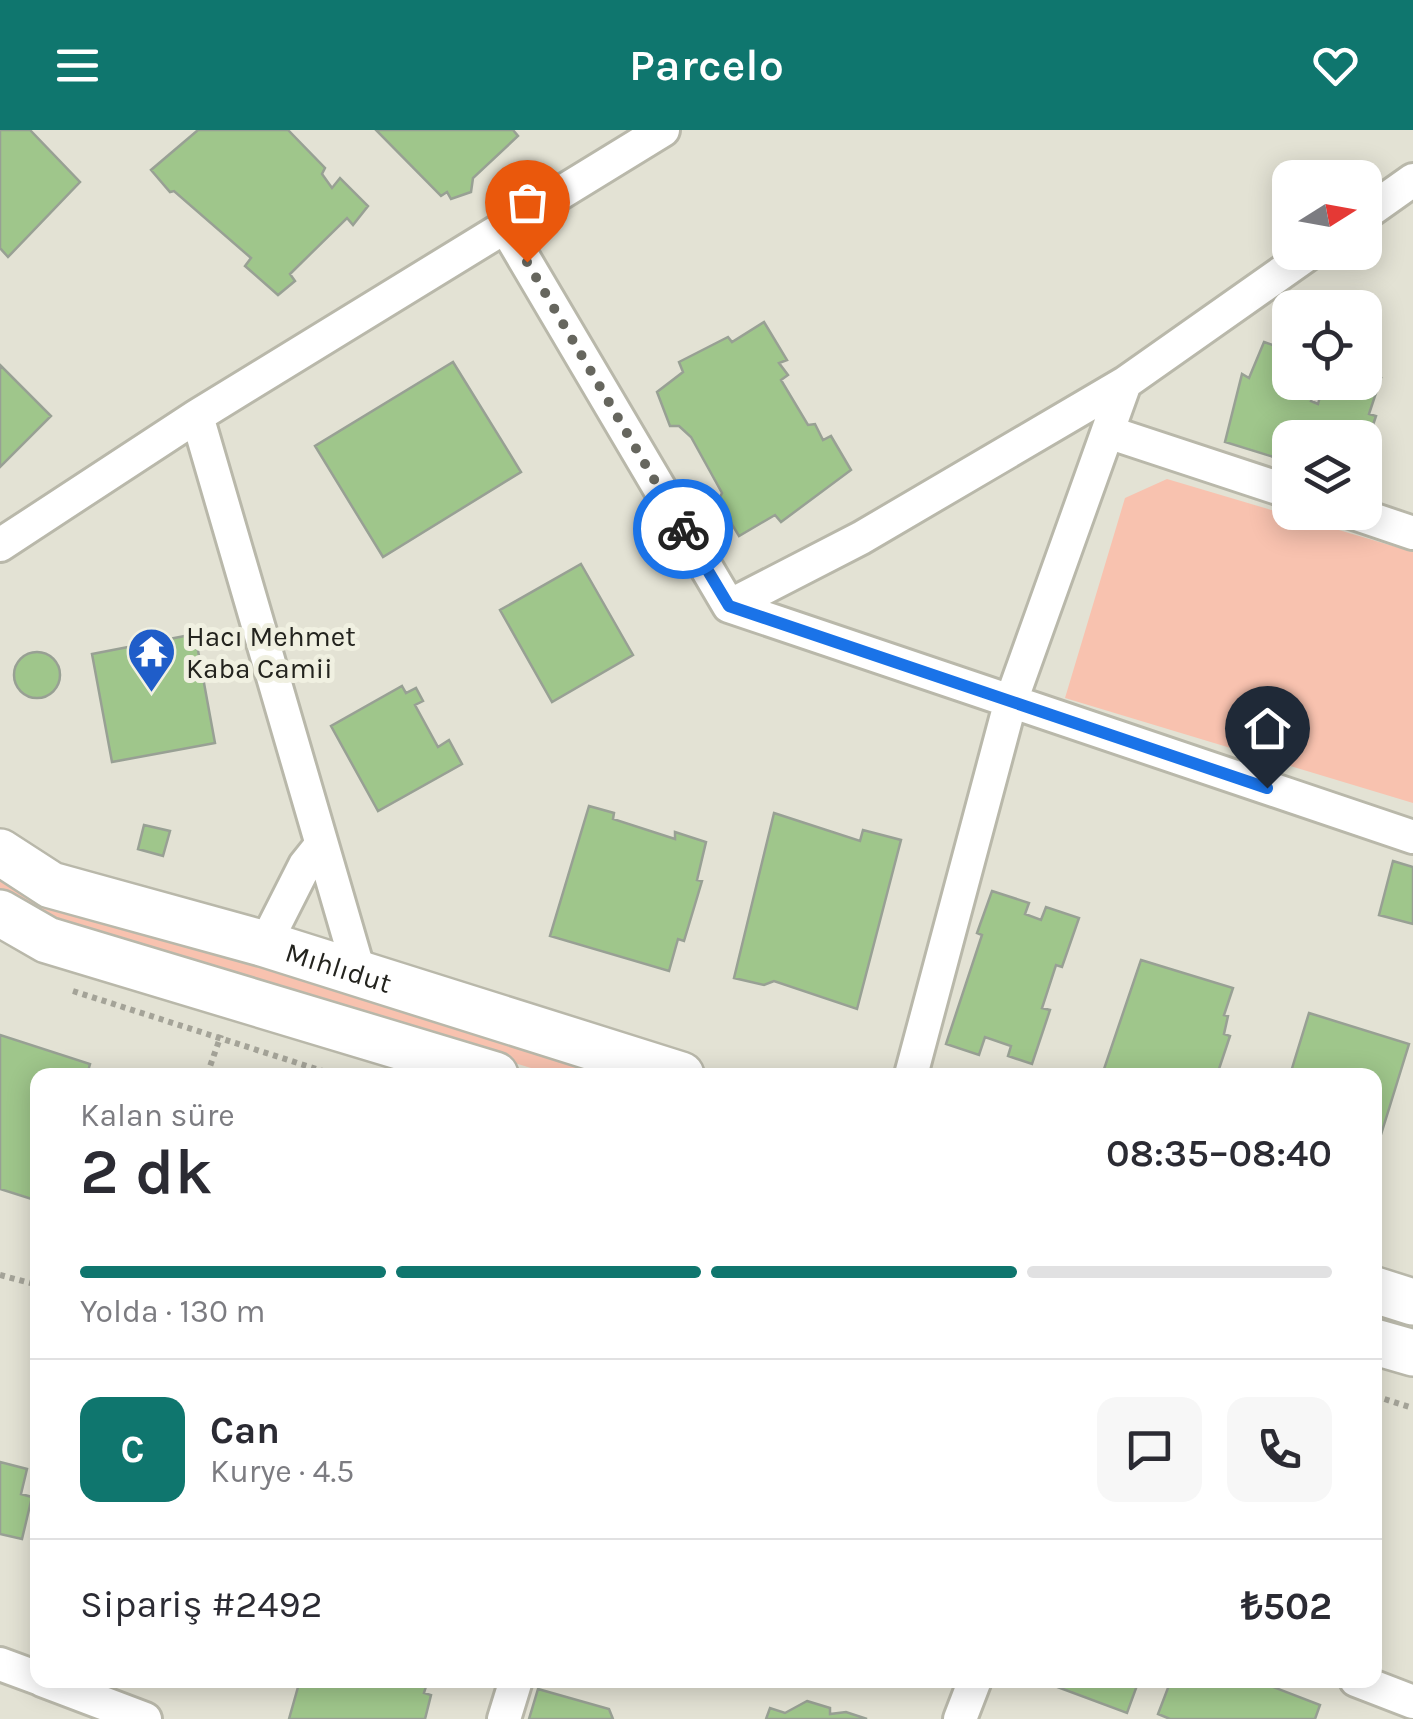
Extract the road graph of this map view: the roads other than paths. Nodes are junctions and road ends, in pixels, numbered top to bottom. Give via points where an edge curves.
1 (663, 130) edge
2 (1413, 180) edge
3 (1382, 202) edge
4 (506, 228) junction
5 (1285, 270) edge
6 (1125, 383) junction
7 (198, 416) junction
8 (1108, 432) junction
9 (1272, 486) edge
10 (1382, 522) edge
11 (1413, 533) edge
12 (0, 545) edge
13 (729, 606) junction
14 (1010, 704) junction
15 (1413, 836) edge
16 (322, 845) junction
17 (0, 852) edge
18 (0, 913) edge
19 (265, 944) junction
20 (360, 975) junction
21 (471, 1068) edge
22 (659, 1068) edge
23 (913, 1068) edge
24 (1382, 1292) edge
25 (1413, 1302) edge
26 (1382, 1344) edge
27 (1413, 1353) edge
28 (0, 1664) edge
29 (30, 1675) edge
30 (64, 1688) edge
31 (514, 1688) edge
32 (972, 1688) edge
33 (1377, 1688) edge
34 (1413, 1702) edge
35 (145, 1719) edge
36 (504, 1719) edge
37 (960, 1719) edge

1 - 4 street
2 - 3 street
4 - 7 street
4 - 13 street
5 - 6 street
6 - 8 street
6 - 13 street via 861,538
7 - 12 street
7 - 16 street
8 - 9 street
8 - 14 street
10 - 11 street
13 - 14 street
14 - 15 street
14 - 23 street
16 - 19 street via 305,864
16 - 20 street
17 - 19 main road, Mıhlıdut via 51,885
18 - 21 main road, Mıhlıdut via 47,940
19 - 20 main road, Mıhlıdut
20 - 22 main road, Mıhlıdut
24 - 25 main road
26 - 27 main road
28 - 29 street
30 - 35 street
31 - 36 street
32 - 37 street
33 - 34 street

